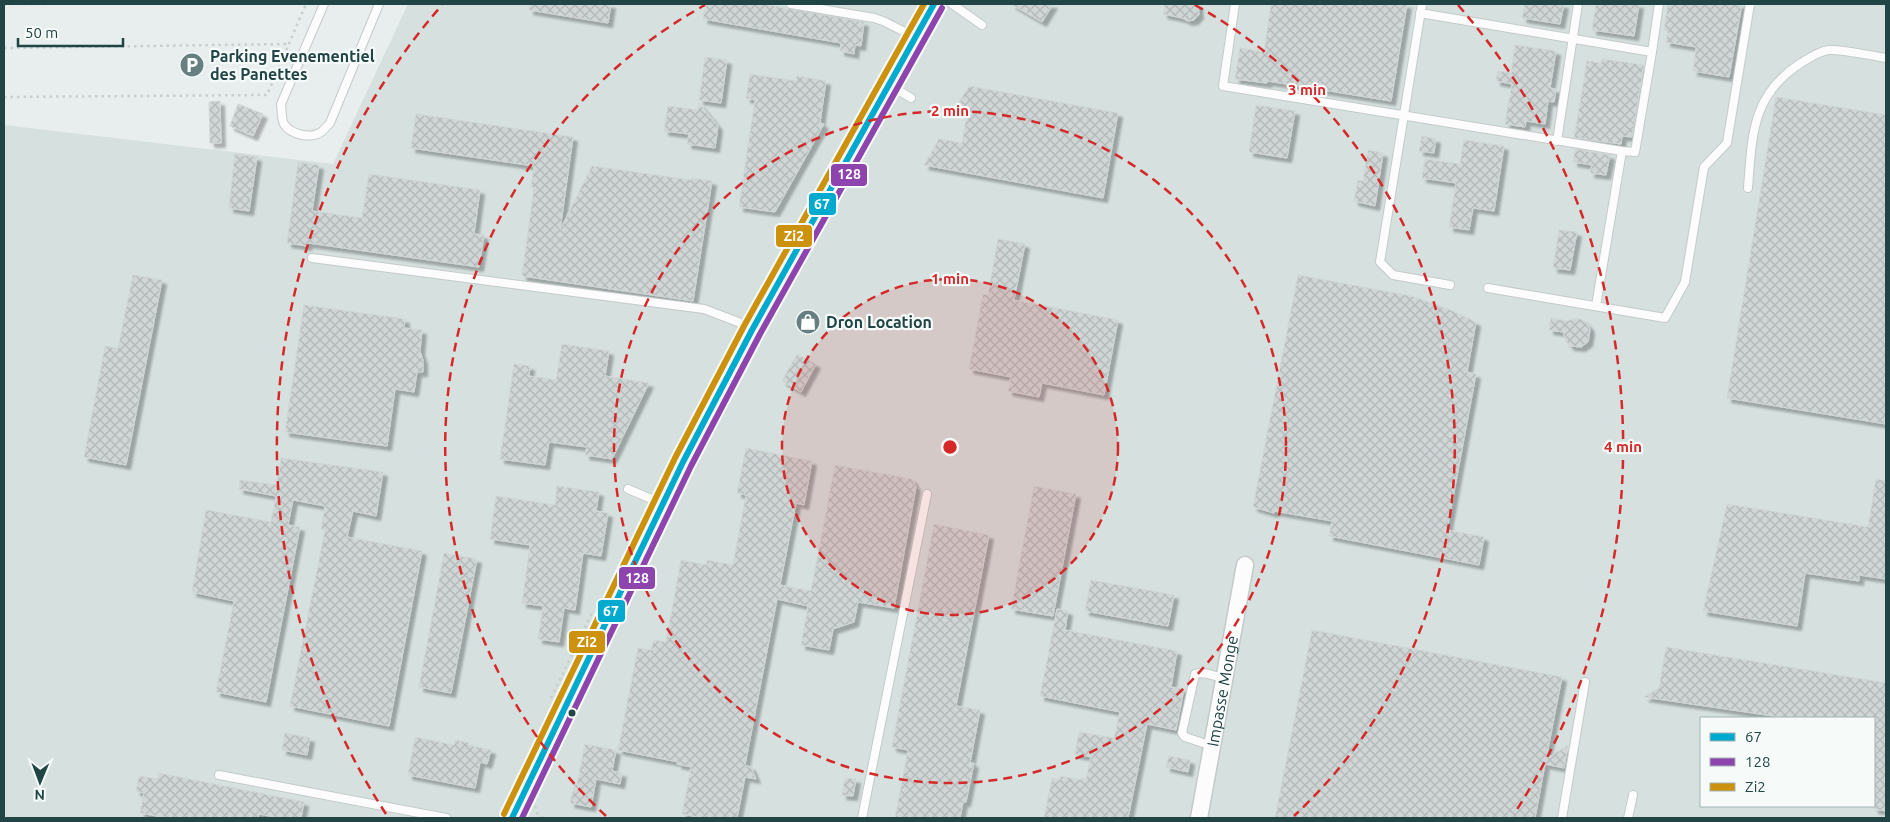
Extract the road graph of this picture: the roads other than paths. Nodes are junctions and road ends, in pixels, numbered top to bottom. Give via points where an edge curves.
1 (324, 4) edge
2 (379, 4) edge
3 (791, 4) edge
4 (934, 4) edge
5 (952, 4) edge
6 (1235, 4) edge
7 (1422, 4) edge
8 (1578, 4) edge
9 (1659, 4) edge
10 (1750, 4) edge
11 (1420, 12) junction
12 (982, 25) dead end
13 (915, 37) junction
14 (1573, 38) junction
15 (1652, 52) junction
16 (1886, 58) edge
17 (888, 84) junction
18 (911, 98) dead end
19 (1403, 116) junction
20 (1557, 141) junction
21 (1622, 152) junction
22 (1748, 188) dead end
23 (312, 258) dead end
24 (1450, 286) dead end
25 (1488, 288) dead end
26 (1596, 306) junction
27 (752, 330) junction
28 (628, 488) dead end
29 (927, 494) dead end
30 (663, 504) junction
31 (1245, 565) dead end
32 (1225, 679) junction
33 (1585, 682) dead end
34 (1212, 746) junction
35 (219, 774) dead end
36 (1633, 796) dead end
37 (446, 818) edge
38 (512, 818) edge
39 (862, 818) edge
40 (1199, 818) edge
41 (1562, 818) edge
42 (1628, 818) edge

1 - 2 lane via 281,104 285,126 307,136 321,132 330,123
3 - 13 lane via 874,18
4 - 13 street
5 - 12 lane
6 - 19 lane via 1224,86
7 - 11 lane
8 - 14 lane
9 - 15 lane
10 - 26 lane via 1727,144 1704,167 1685,282 1665,318
11 - 14 lane
11 - 19 lane
13 - 17 street
14 - 15 lane
14 - 20 lane
15 - 21 lane via 1635,152
16 - 22 lane via 1829,50 1784,74 1763,102 1755,123
17 - 18 lane
17 - 27 street
19 - 20 lane
19 - 24 lane via 1380,262 1393,275
20 - 21 lane
21 - 26 lane
23 - 27 lane via 704,309
25 - 26 lane
27 - 30 street
28 - 30 lane
29 - 39 lane
30 - 38 street
31 - 32 street, Impasse Monge
32 - 34 street, Impasse Monge
32 - 34 lane via 1211,674 1195,674 1182,733
33 - 41 lane
34 - 40 street, Impasse Monge
35 - 37 lane
36 - 42 lane

